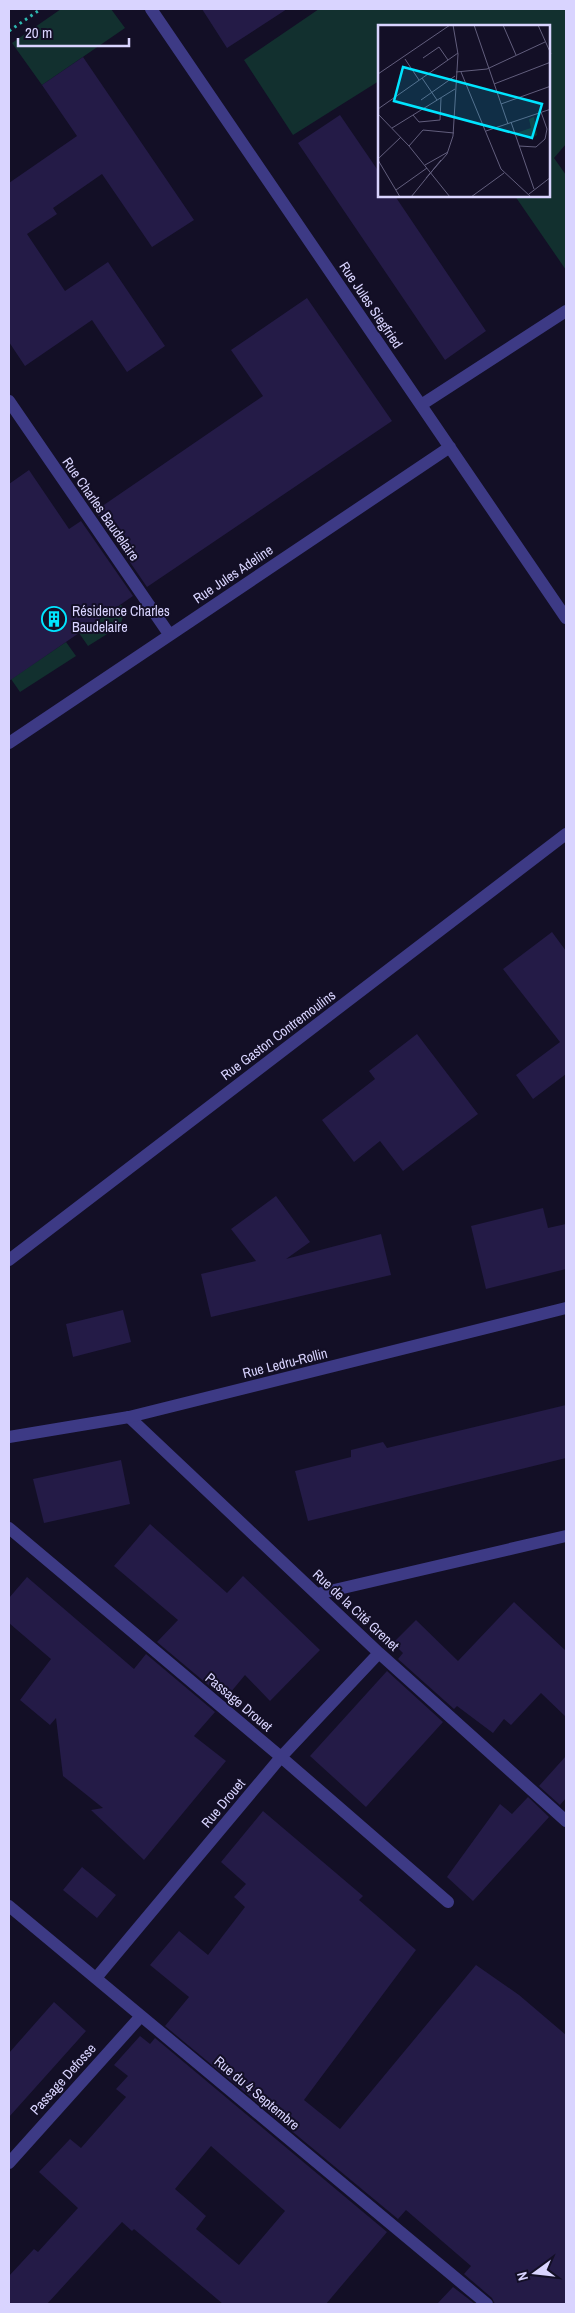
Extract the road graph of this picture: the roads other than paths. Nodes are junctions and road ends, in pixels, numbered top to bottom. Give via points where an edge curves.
1 (150, 9) edge
2 (566, 311) edge
3 (9, 401) edge
4 (421, 405) junction
5 (450, 447) junction
6 (566, 618) edge
7 (170, 634) junction
8 (9, 744) edge
9 (566, 834) edge
10 (9, 1260) edge
11 (566, 1308) edge
12 (129, 1417) junction
13 (9, 1437) edge
14 (9, 1528) edge
15 (566, 1536) edge
16 (317, 1594) junction
17 (380, 1653) junction
18 (281, 1757) junction
19 (566, 1821) edge
20 (448, 1902) dead end
21 (9, 1906) edge
22 (96, 1978) junction
23 (141, 2016) junction
24 (9, 2163) edge
25 (487, 2304) edge

1 - 4 street, Rue Jules Siegfried
2 - 4 street
3 - 7 street, Rue Charles Baudelaire
4 - 5 street, Rue Jules Siegfried
5 - 6 street, Rue Jules Siegfried
5 - 7 street, Rue Jules Adeline
7 - 8 street, Rue Jules Adeline
9 - 10 street, Rue Gaston Contremoulins
11 - 12 street, Rue Ledru-Rollin
12 - 13 street, Rue Ledru-Rollin
12 - 16 street, Rue de la Cité Grenet
14 - 18 street, Passage Drouet
15 - 16 street
16 - 17 street, Rue de la Cité Grenet
17 - 18 street, Rue Drouet
17 - 19 street, Rue de la Cité Grenet
18 - 20 street, Passage Drouet
18 - 22 street, Rue Drouet
21 - 22 street, Rue du 4 Septembre
22 - 23 street, Rue du 4 Septembre
23 - 24 street, Passage Defosse
23 - 25 street, Rue du 4 Septembre

